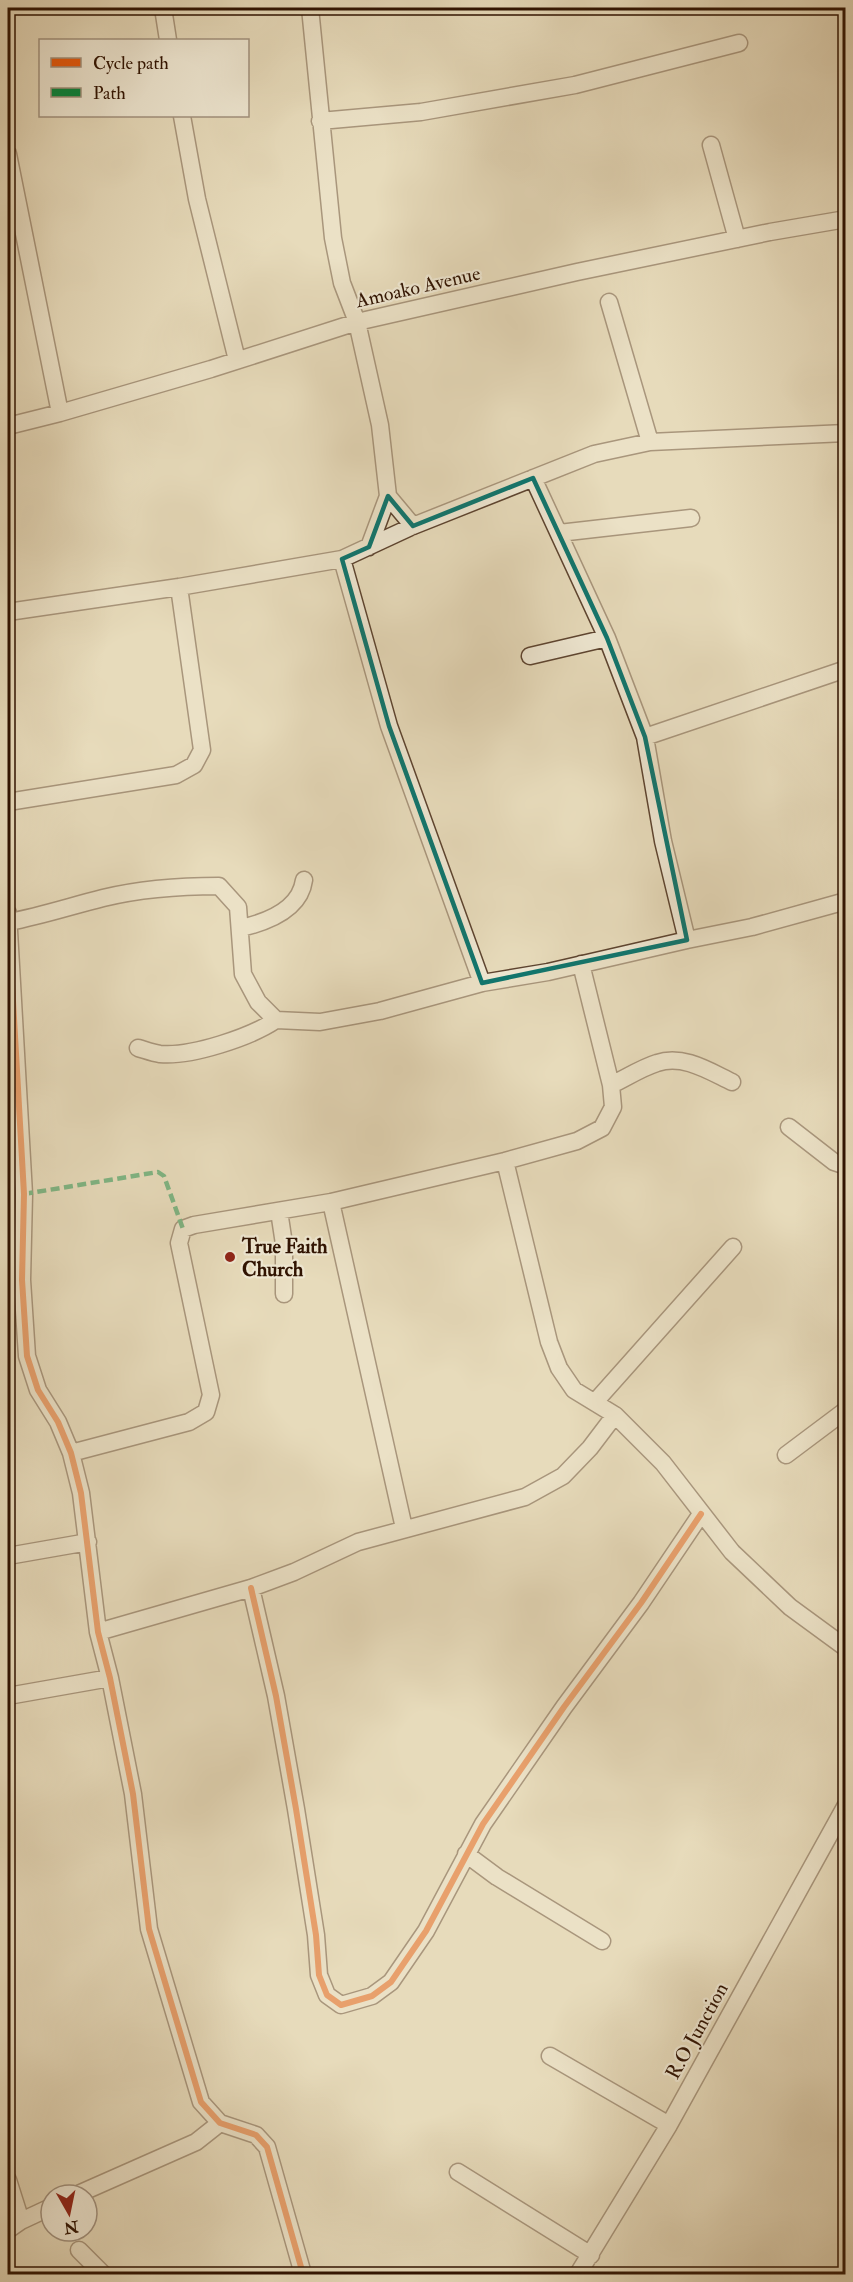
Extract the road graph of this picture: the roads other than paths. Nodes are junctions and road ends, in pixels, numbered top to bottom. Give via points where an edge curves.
1 (163, 8) edge
2 (310, 8) edge
3 (168, 39) edge
4 (739, 43) dead end
5 (182, 117) edge
6 (320, 121) junction
7 (711, 145) dead end
8 (8, 154) edge
9 (846, 219) edge
10 (737, 239) junction
11 (609, 302) dead end
12 (357, 322) junction
13 (237, 360) junction
14 (60, 413) junction
15 (8, 426) edge
16 (846, 433) edge
17 (650, 442) junction
18 (533, 478) junction
19 (388, 496) junction
20 (691, 518) dead end
21 (413, 526) junction
22 (559, 534) junction
23 (369, 547) junction
24 (342, 559) junction
25 (178, 587) junction
26 (8, 612) edge
27 (608, 638) junction
28 (530, 656) dead end
29 (846, 669) edge
30 (645, 737) junction
31 (8, 802) edge
32 (303, 880) dead end
33 (846, 901) edge
34 (8, 918) edge
35 (241, 928) junction
36 (687, 940) junction
37 (580, 963) junction
38 (482, 983) junction
39 (276, 1020) junction
40 (138, 1048) dead end
41 (732, 1082) dead end
42 (611, 1085) junction
43 (13, 1114) edge
44 (789, 1127) dead end
45 (505, 1161) junction
46 (846, 1166) edge
47 (331, 1202) junction
48 (279, 1211) junction
49 (733, 1247) dead end
50 (284, 1294) dead end
51 (595, 1402) junction
52 (846, 1410) edge
53 (615, 1415) junction
54 (71, 1452) junction
55 (786, 1455) dead end
56 (701, 1514) junction
57 (404, 1528) junction
58 (88, 1542) junction
59 (8, 1556) edge
60 (250, 1588) junction
61 (99, 1632) junction
62 (846, 1648) edge
63 (110, 1678) junction
64 (8, 1696) edge
65 (846, 1804) edge
66 (466, 1854) junction
67 (602, 1941) dead end
68 (550, 2056) dead end
69 (220, 2123) junction
70 (669, 2125) junction
71 (458, 2172) dead end
72 (8, 2180) edge
73 (99, 2185) edge
74 (39, 2213) edge
75 (14, 2225) edge
76 (80, 2250) dead end
77 (591, 2255) junction
78 (103, 2274) edge
79 (303, 2274) edge
80 (578, 2274) edge

1 - 3 street
2 - 6 street
4 - 6 street via 575,85 421,112
5 - 13 street via 197,199
6 - 12 street via 333,238 342,283
7 - 10 street
8 - 14 street
9 - 10 street, Amoako Avenue
10 - 12 street, Amoako Avenue
11 - 17 street
12 - 13 street, Amoako Avenue
12 - 19 street via 380,425
13 - 14 street, Amoako Avenue
14 - 15 street, Amoako Avenue
16 - 17 street
17 - 18 street via 594,454
18 - 21 street
18 - 22 street
19 - 21 street
19 - 23 street
20 - 22 street
21 - 23 street
22 - 27 street
23 - 24 street
24 - 25 street
24 - 38 street via 389,726
25 - 26 street
25 - 31 street via 202,750 194,765 177,775
27 - 28 street
27 - 30 street
29 - 30 street
30 - 36 street via 663,841
32 - 35 street via 295,904 261,924
33 - 36 street
34 - 35 street via 42,916 105,897 181,886 219,886 238,907
34 - 43 street
35 - 39 street via 243,974 258,1002
36 - 37 street
37 - 38 street
37 - 42 street
38 - 39 street via 380,1011 320,1022
39 - 40 street via 236,1040 175,1054
41 - 42 street via 691,1063 675,1061 658,1062
42 - 45 street via 613,1107 602,1128 577,1141
43 - 54 street via 24,1194 22,1280 27,1356 38,1390
44 - 46 street via 834,1162
45 - 47 street
45 - 51 street via 549,1342 559,1368 574,1390
47 - 48 street
47 - 57 street
48 - 50 street via 284,1244
48 - 54 street via 183,1229 179,1243 211,1395 206,1412 189,1422
49 - 51 street
51 - 53 street
52 - 55 street
53 - 56 street via 663,1463
53 - 57 street via 563,1476 525,1497
54 - 58 street
56 - 62 street via 732,1552 782,1599
56 - 66 street via 516,1775
57 - 60 street via 358,1542
58 - 59 street
58 - 61 street
60 - 61 street
60 - 66 street via 276,1696 316,1935 319,1975 327,1995 342,2004 372,1996 390,1982 426,1931
61 - 63 street
63 - 64 street
63 - 69 street via 133,1794 148,1929 201,2102
65 - 70 street, R.O Junction
66 - 67 street
68 - 70 street
69 - 73 street via 196,2142
69 - 79 street via 256,2135 267,2147
70 - 77 street, R.O Junction
71 - 77 street
72 - 75 street
74 - 75 street
76 - 78 street
77 - 80 street, R.O Junction

